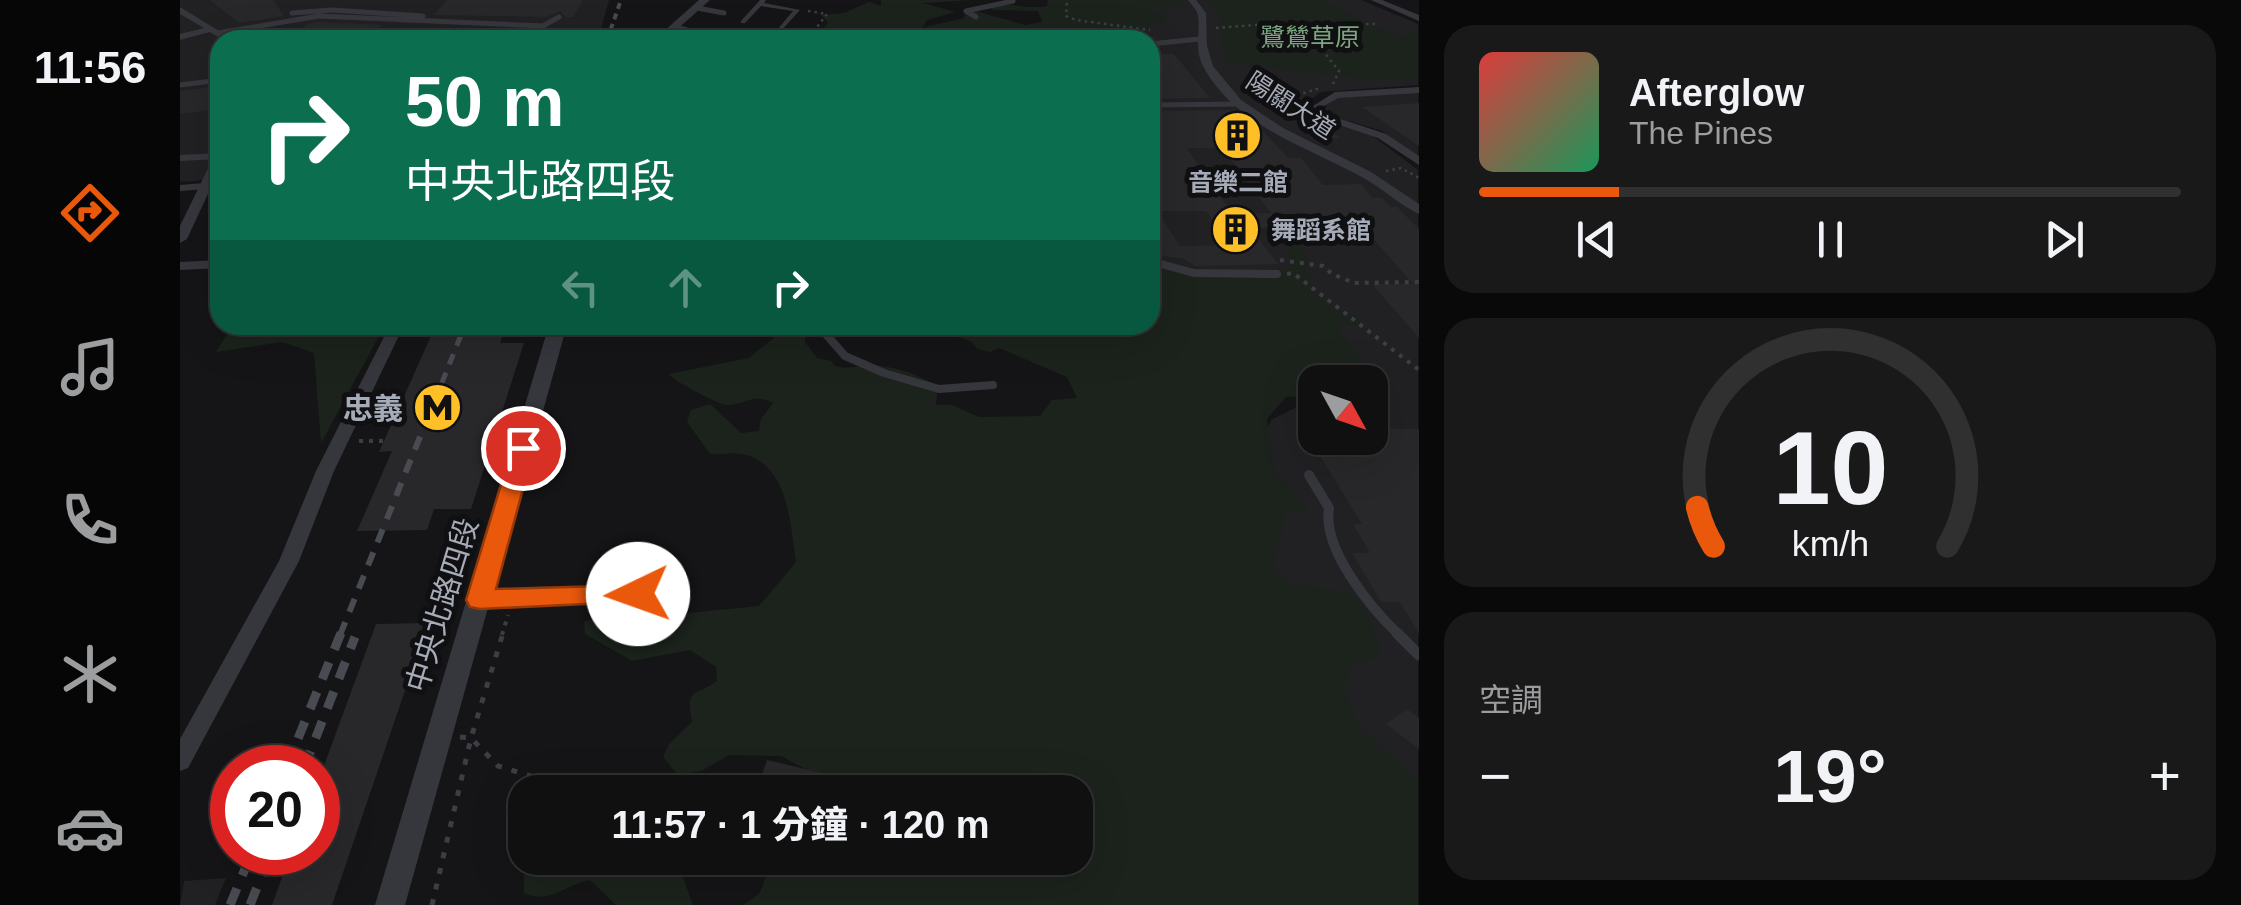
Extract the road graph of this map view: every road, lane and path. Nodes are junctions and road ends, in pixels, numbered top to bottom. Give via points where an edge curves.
1 (1192, 0) edge
2 (1375, 0) edge
3 (1014, 1) edge
4 (703, 2) edge
5 (762, 2) edge
6 (1068, 3) dead end
7 (180, 10) edge
8 (797, 10) junction
9 (724, 13) dead end
10 (559, 17) dead end
11 (976, 18) dead end
12 (1418, 18) edge
13 (742, 22) dead end
14 (1380, 24) dead end
15 (1201, 26) junction
16 (674, 27) junction
17 (1341, 28) junction
18 (214, 30) edge
19 (222, 30) edge
20 (670, 30) edge
21 (687, 30) edge
22 (780, 30) dead end
23 (815, 30) edge
24 (1146, 30) dead end
25 (210, 32) edge
26 (180, 37) edge
27 (1199, 39) junction
28 (1160, 43) edge
29 (210, 81) edge
30 (180, 85) edge
31 (1320, 89) dead end
32 (1418, 90) edge
33 (1243, 104) junction
34 (1160, 105) edge
35 (210, 156) edge
36 (180, 158) edge
37 (1418, 162) edge
38 (210, 176) edge
39 (1370, 176) junction
40 (1418, 178) edge
41 (205, 186) junction
42 (180, 188) edge
43 (1418, 210) edge
44 (180, 239) edge
45 (1286, 258) dead end
46 (210, 264) edge
47 (1160, 265) edge
48 (180, 266) edge
49 (1277, 274) joint
50 (1418, 282) edge
51 (392, 335) edge
52 (555, 335) edge
53 (827, 335) edge
54 (1418, 370) edge
55 (993, 386) dead end
56 (372, 405) dead end
57 (392, 424) dead end
58 (384, 440) dead end
59 (354, 441) dead end
60 (1309, 475) dead end
61 (640, 561) dead end
62 (480, 600) junction
63 (510, 610) dead end
64 (1418, 656) edge
65 (436, 737) junction
66 (471, 738) junction
67 (180, 762) edge
68 (527, 775) edge
69 (390, 905) edge
70 (432, 905) edge

1 - 15 street via 1202,13
2 - 12 street
3 - 11 lane via 966,12
4 - 9 lane
4 - 16 street
5 - 8 street
5 - 13 street
6 - 24 path via 1066,16 1081,24
7 - 18 street
8 - 22 street
8 - 23 path via 826,14
10 - 19 lane via 543,26 319,16
14 - 17 path
15 - 17 path
15 - 27 street
16 - 20 street
16 - 21 lane
17 - 31 path via 1322,45 1339,77
25 - 26 street
27 - 28 lane
27 - 33 street, 陽關大道 via 1218,82
29 - 30 lane
32 - 37 street via 1334,95 1318,106 1331,119 1382,136
33 - 34 lane
33 - 39 street, 陽關大道
35 - 36 lane
38 - 41 street
39 - 40 path via 1401,168
39 - 43 street, 陽關大道
41 - 42 lane
41 - 44 street
45 - 50 path via 1323,266 1333,279 1360,285
46 - 48 street
47 - 49 lane via 1194,274
49 - 54 path via 1293,274
51 - 67 street via 289,560
52 - 62 street, 中央北路四段
53 - 55 lane via 845,356 884,373 939,389
56 - 57 path via 392,404 387,424 399,404
58 - 59 path
60 - 64 lane via 1329,508 1326,528 1368,605
61 - 62 lane via 638,594
62 - 65 street, 中央北路四段
63 - 66 path
65 - 66 path
65 - 69 street, 中央北路四段
66 - 68 path via 498,766
66 - 70 path

